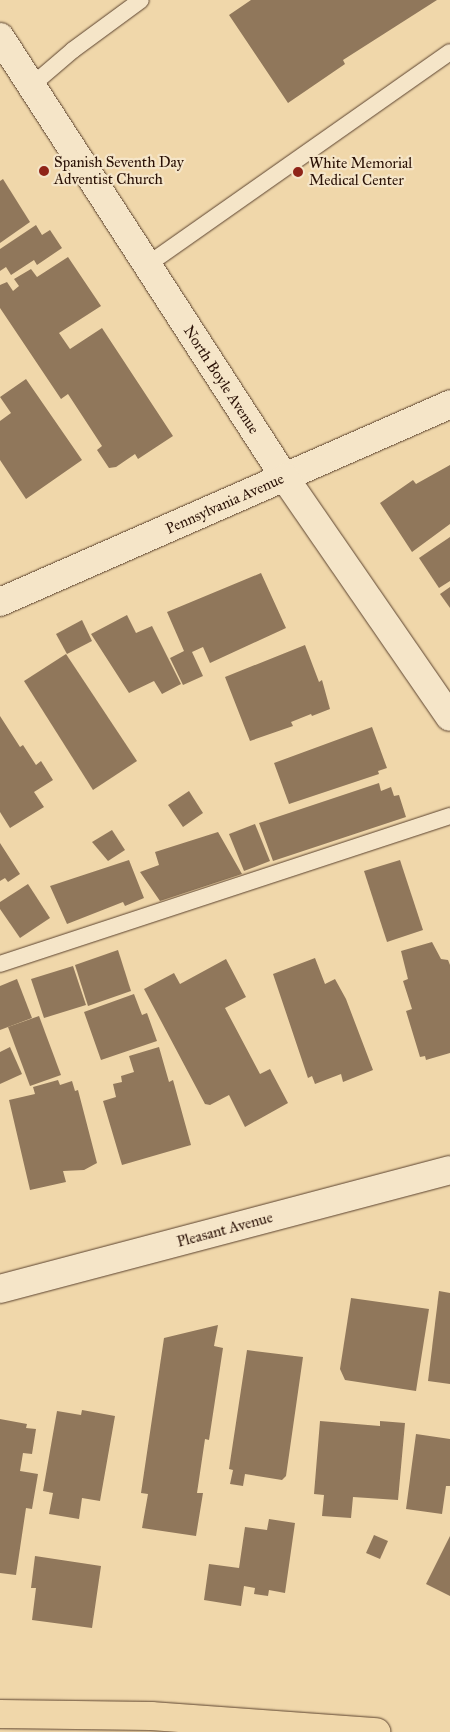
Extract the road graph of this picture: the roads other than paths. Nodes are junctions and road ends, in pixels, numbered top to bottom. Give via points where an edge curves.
1 (141, 0) edge
2 (0, 37) edge
3 (450, 52) edge
4 (31, 86) junction
5 (147, 265) junction
6 (450, 404) edge
7 (285, 478) junction
8 (0, 602) edge
9 (450, 717) edge
10 (450, 816) edge
11 (0, 964) edge
12 (450, 1170) edge
13 (0, 1289) edge
14 (0, 1714) edge
15 (376, 1732) edge

1 - 4 lane
2 - 4 main road, North Boyle Avenue
3 - 5 lane
4 - 5 main road, North Boyle Avenue
5 - 7 main road, North Boyle Avenue
6 - 7 main road, Pennsylvania Avenue
7 - 8 main road, Pennsylvania Avenue
7 - 9 main road, North Boyle Avenue
10 - 11 lane
12 - 13 main road, Pleasant Avenue
14 - 15 highway via 150,1716

